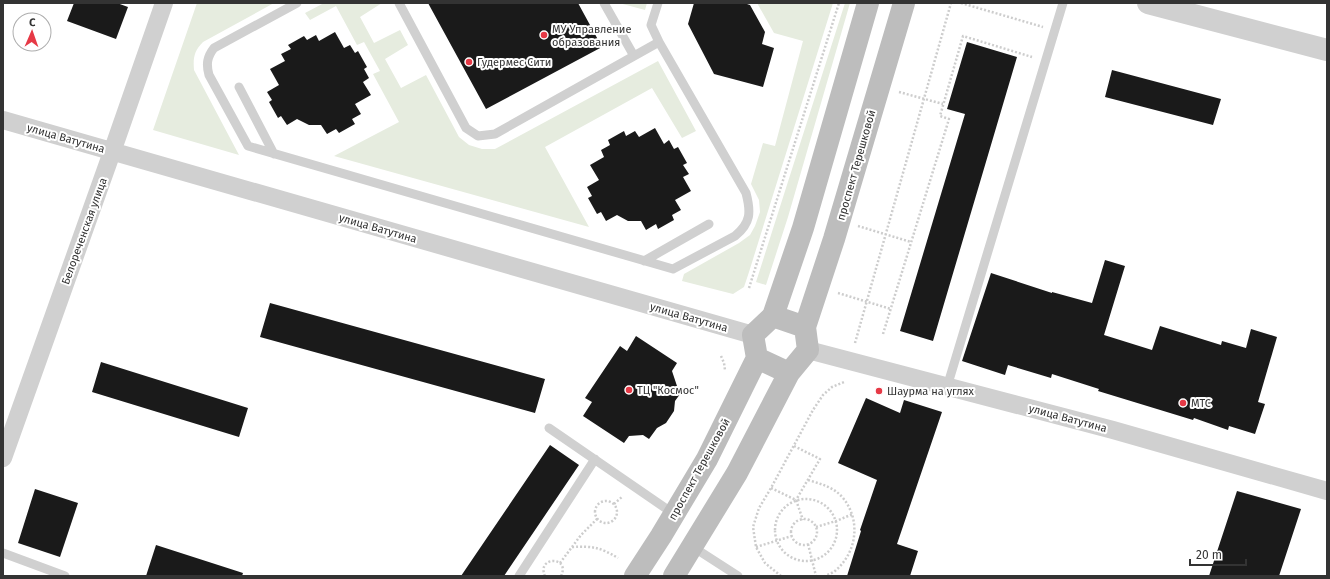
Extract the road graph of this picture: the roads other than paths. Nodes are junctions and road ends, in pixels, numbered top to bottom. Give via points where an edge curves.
1 (164, 3) edge
2 (297, 3) edge
3 (399, 3) edge
4 (604, 3) edge
5 (658, 3) edge
6 (868, 3) edge
7 (904, 3) edge
8 (1063, 3) edge
9 (1148, 3) edge
10 (659, 42) junction
11 (1327, 50) edge
12 (634, 56) junction
13 (239, 87) dead end
14 (3, 120) edge
15 (112, 152) junction
16 (274, 154) junction
17 (709, 224) dead end
18 (644, 260) junction
19 (772, 316) junction
20 (805, 327) junction
21 (753, 335) junction
22 (808, 350) junction
23 (757, 358) junction
24 (789, 373) junction
25 (947, 387) junction
26 (10, 412) edge
27 (549, 428) dead end
28 (3, 458) edge
29 (595, 459) junction
30 (1327, 490) edge
31 (674, 514) junction
32 (692, 547) junction
33 (3, 553) edge
34 (65, 576) edge
35 (519, 576) edge
36 (635, 576) edge
37 (674, 576) edge
38 (738, 576) edge

1 - 15 street, Белореченская улица
2 - 16 lane via 214,48 208,56 206,66 248,146
3 - 12 lane via 466,128 478,136 495,134
4 - 12 lane
5 - 10 lane via 651,25
6 - 19 main road via 803,228
7 - 20 main road, проспект Терешковой via 834,239
8 - 25 lane
9 - 11 street
10 - 12 lane
10 - 18 lane via 746,193 749,206 748,220 735,236 673,269
13 - 16 lane
14 - 15 street, улица Ватутина
15 - 21 street, улица Ватутина
15 - 26 street, Белореченская улица
16 - 18 lane
17 - 18 lane
19 - 20 main road
19 - 21 main road
20 - 22 main road
21 - 23 main road
22 - 24 main road
22 - 25 street, улица Ватутина
23 - 24 main road
23 - 31 main road, проспект Терешковой via 707,458
24 - 32 main road via 738,473
25 - 30 street, улица Ватутина
26 - 28 street, Белореченская улица
27 - 29 lane
29 - 31 lane
29 - 35 lane
31 - 36 main road, проспект Терешковой
32 - 37 main road
32 - 38 lane
33 - 34 lane

